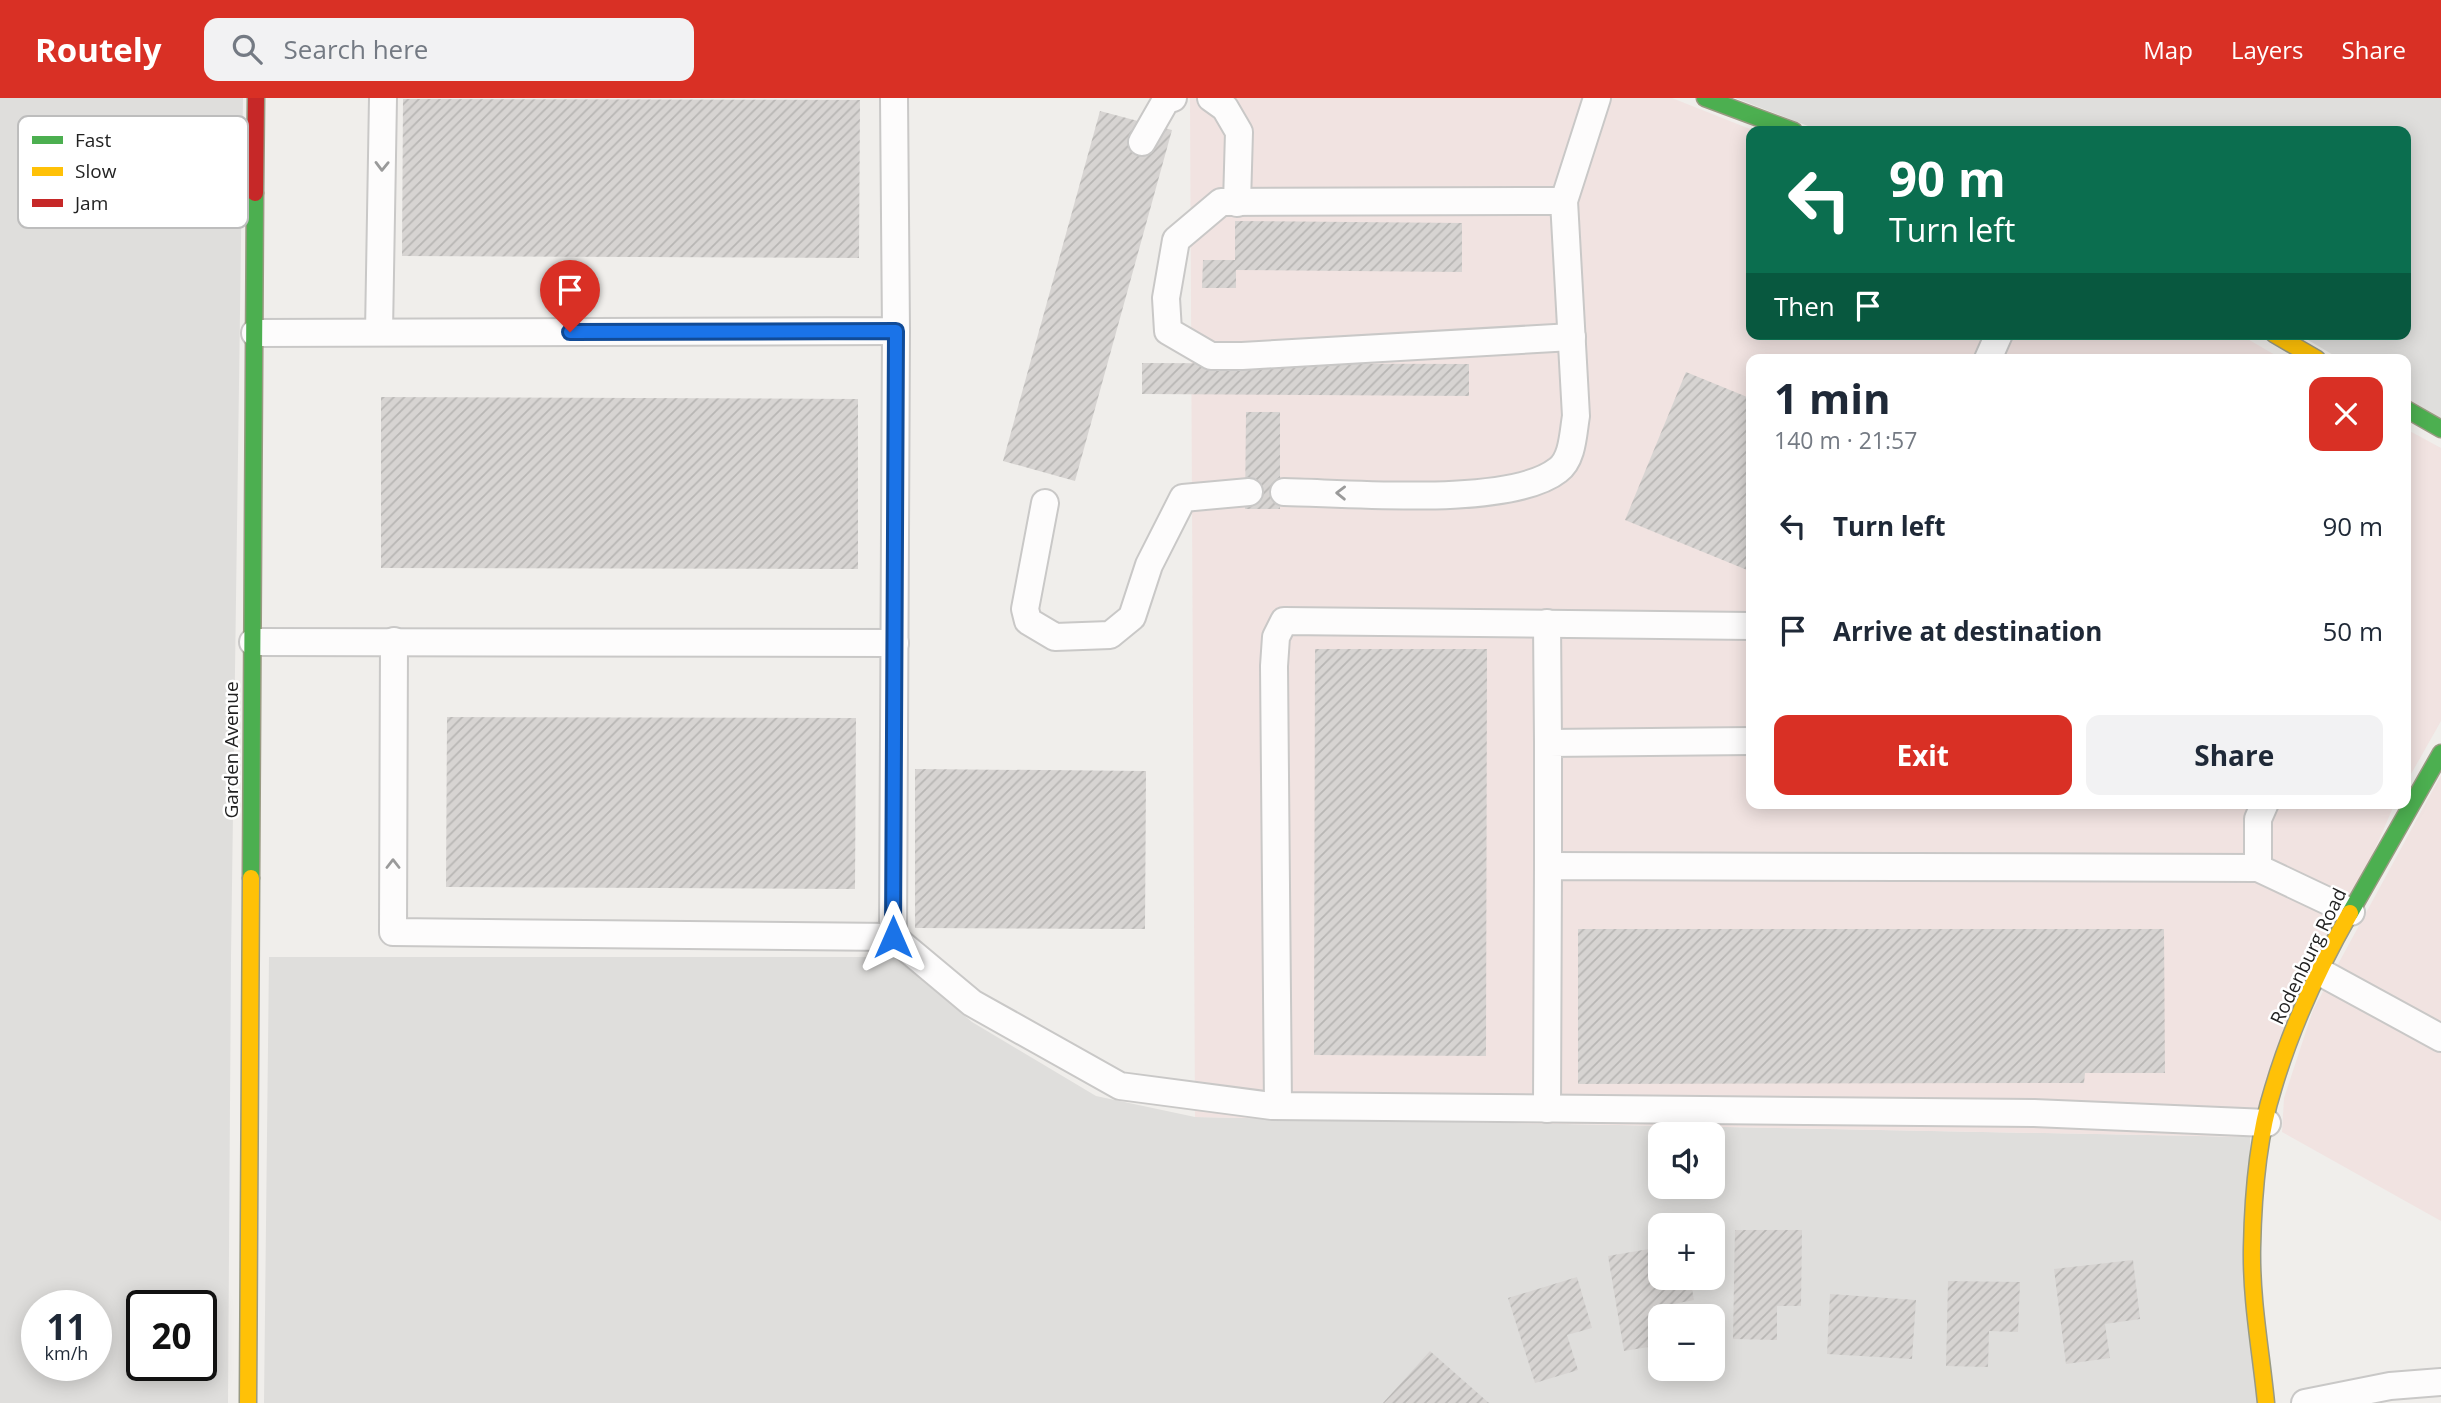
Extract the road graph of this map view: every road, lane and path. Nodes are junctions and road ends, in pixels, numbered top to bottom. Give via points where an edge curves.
1 (256, 98) edge
2 (383, 98) edge
3 (894, 98) edge
4 (1173, 98) edge
5 (1211, 98) edge
6 (1597, 98) edge
7 (1705, 98) edge
8 (1781, 126) edge
9 (1142, 142) dead end
10 (1564, 201) junction
11 (1237, 203) junction
12 (896, 331) junction
13 (379, 332) junction
14 (255, 333) junction
15 (1572, 337) junction
16 (2284, 340) edge
17 (2308, 354) edge
18 (2411, 412) edge
19 (2441, 429) edge
20 (1249, 492) dead end
21 (1284, 492) dead end
22 (1045, 503) dead end
23 (1547, 623) junction
24 (1746, 626) edge
25 (394, 641) junction
26 (253, 642) junction
27 (895, 643) junction
28 (1746, 741) edge
29 (1548, 743) junction
30 (2437, 768) edge
31 (2262, 809) edge
32 (1548, 866) junction
33 (2258, 868) junction
34 (2351, 912) junction
35 (893, 937) junction
36 (2320, 972) junction
37 (2441, 1038) edge
38 (1278, 1106) junction
39 (1547, 1109) junction
40 (2267, 1123) junction
41 (2441, 1382) edge
42 (248, 1403) edge
43 (2266, 1403) edge
44 (2305, 1403) edge

1 - 14 street, Garden Avenue
2 -> 13 lane
3 - 12 lane
4 - 9 lane via 1166,100
5 - 11 lane via 1225,108 1239,132
6 - 10 lane
7 - 8 street
10 - 11 lane
10 - 15 lane
11 - 15 lane via 1220,202 1176,240 1166,298 1168,331 1211,356
12 - 13 lane
12 - 27 lane
13 - 14 lane
14 - 26 street, Garden Avenue
15 -> 21 lane via 1576,415 1570,450 1560,469 1541,480 1507,490 1454,495
16 - 17 street
18 - 19 street
20 - 22 lane via 1183,498 1149,565 1132,617 1110,635 1055,637 1028,621 1025,609
23 - 24 lane
23 - 29 lane
23 - 38 lane via 1284,621 1276,637 1274,666
25 - 26 lane
25 - 27 lane
35 -> 25 lane via 393,932
26 - 42 street, Garden Avenue
27 - 35 lane
28 - 29 lane
29 - 32 lane
30 - 34 street, Rodenburg Road
31 - 33 lane via 2258,819
32 - 33 lane
32 - 39 lane
33 - 34 lane
34 - 36 street, Rodenburg Road
35 - 38 lane via 972,1003 1120,1086
36 - 37 lane
36 - 40 street, Rodenburg Road via 2272,1091
38 - 39 lane
39 - 40 lane via 2035,1113
40 - 43 street, Rodenburg Road via 2257,1167 2252,1249
41 - 44 lane via 2390,1386

